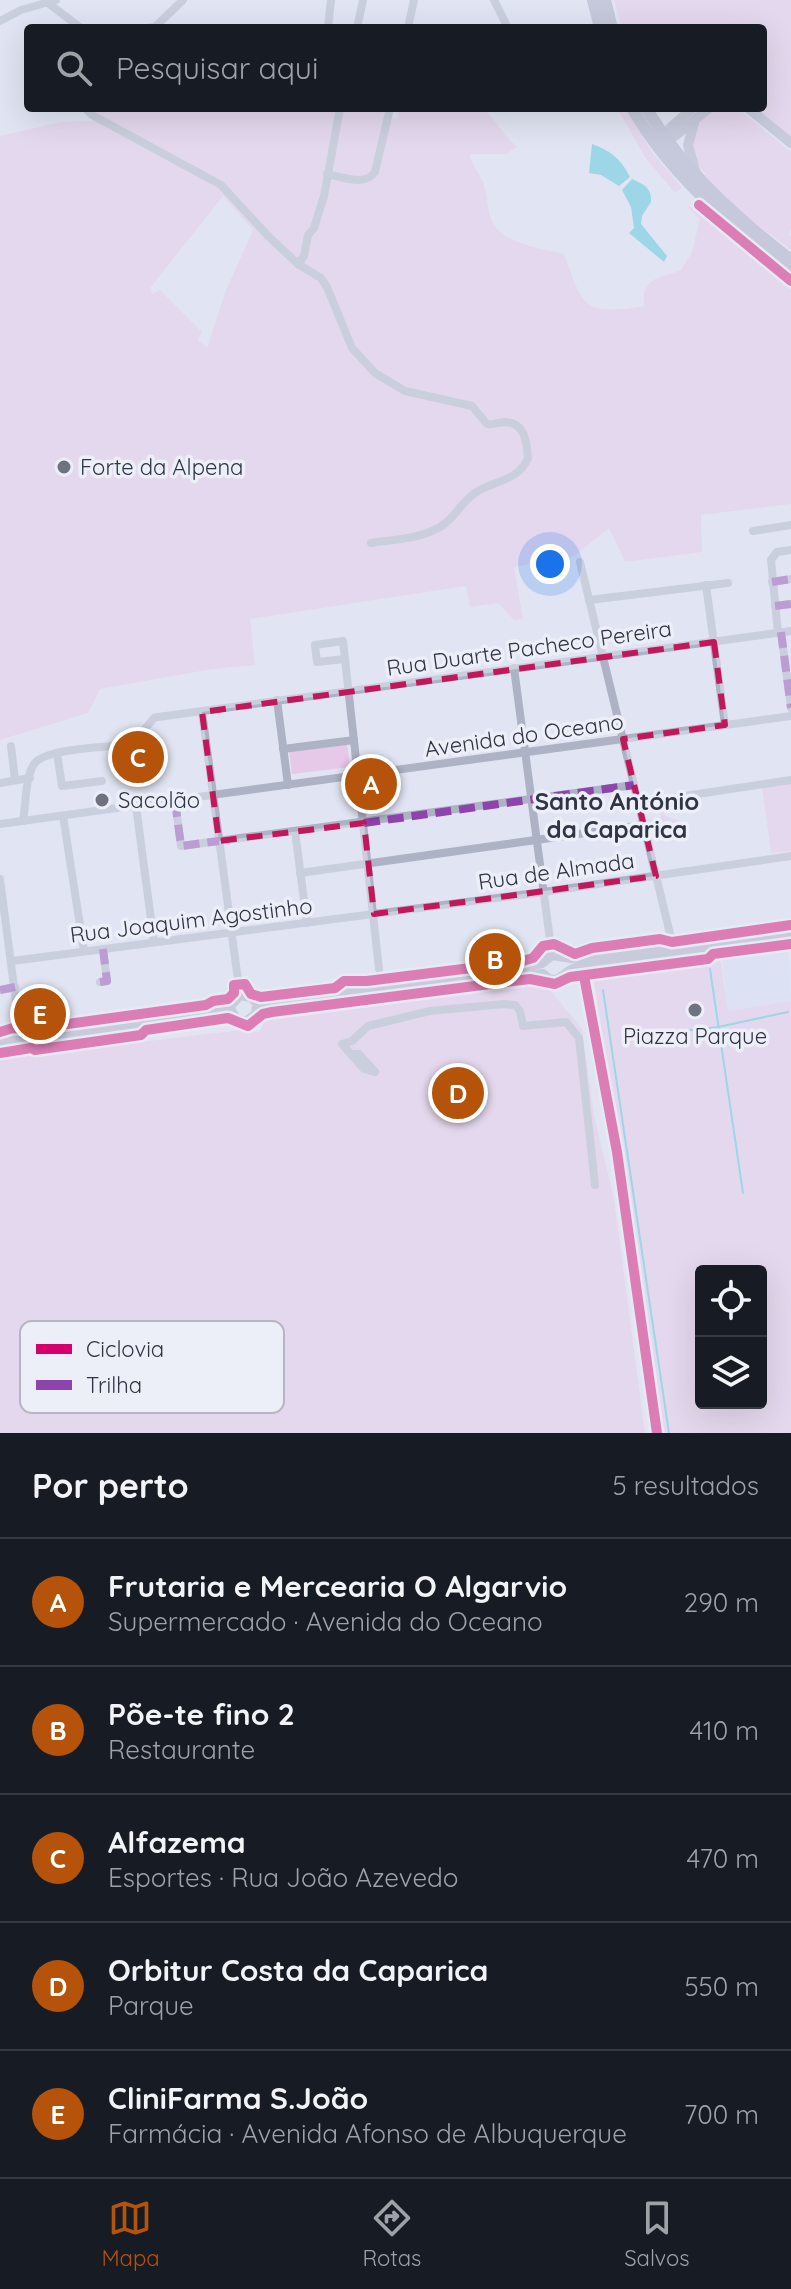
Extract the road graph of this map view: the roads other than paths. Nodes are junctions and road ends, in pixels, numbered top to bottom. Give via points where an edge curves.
1 (183, 0) edge
2 (331, 0) edge
3 (363, 0) edge
4 (414, 0) edge
5 (494, 0) edge
6 (593, 0) edge
7 (605, 0) edge
8 (52, 2) edge
9 (0, 21) edge
10 (77, 24) edge
11 (158, 24) edge
12 (328, 24) edge
13 (358, 24) edge
14 (409, 24) edge
15 (506, 24) edge
16 (599, 24) edge
17 (611, 24) edge
18 (89, 112) edge
19 (339, 112) edge
20 (389, 112) edge
21 (634, 112) edge
22 (649, 112) edge
23 (695, 112) edge
24 (699, 112) edge
25 (752, 112) edge
26 (642, 125) junction
27 (670, 137) junction
28 (791, 143) edge
29 (673, 168) junction
30 (327, 174) junction
31 (698, 178) junction
32 (791, 260) edge
33 (298, 264) junction
34 (791, 272) edge
35 (791, 525) edge
36 (753, 531) dead end
37 (371, 543) dead end
38 (791, 550) edge
39 (580, 562) dead end
40 (791, 579) edge
41 (772, 582) junction
42 (728, 583) dead end
43 (706, 585) junction
44 (589, 600) junction
45 (791, 604) edge
46 (775, 606) junction
47 (783, 632) edge
48 (714, 642) junction
49 (603, 656) junction
50 (788, 656) edge
51 (345, 659) dead end
52 (514, 668) junction
53 (790, 687) edge
54 (349, 690) junction
55 (277, 700) junction
56 (791, 708) edge
57 (202, 712) junction
58 (791, 716) edge
59 (725, 725) junction
60 (623, 739) junction
61 (354, 740) junction
62 (11, 746) dead end
63 (283, 749) junction
64 (57, 753) junction
65 (525, 753) junction
66 (358, 775) junction
67 (30, 778) junction
68 (15, 780) junction
69 (791, 780) edge
70 (102, 781) dead end
71 (0, 783) edge
72 (288, 785) junction
73 (634, 785) junction
74 (213, 795) junction
75 (531, 799) junction
76 (175, 801) junction
77 (638, 803) junction
78 (136, 806) junction
79 (63, 816) junction
80 (23, 821) junction
81 (364, 823) junction
82 (0, 824) edge
83 (643, 825) junction
84 (295, 831) junction
85 (536, 839) junction
86 (219, 841) junction
87 (791, 856) edge
88 (368, 864) junction
89 (300, 873) junction
90 (656, 876) junction
91 (0, 879) edge
92 (543, 892) junction
93 (374, 914) junction
94 (307, 923) junction
95 (791, 930) edge
96 (232, 932) junction
97 (791, 939) edge
98 (154, 942) junction
99 (673, 946) junction
100 (103, 949) junction
101 (84, 951) junction
102 (556, 955) junction
103 (12, 961) junction
104 (379, 969) dead end
105 (542, 969) junction
106 (566, 972) junction
107 (100, 982) dead end
108 (15, 987) junction
109 (0, 990) edge
110 (240, 995) junction
111 (256, 1006) junction
112 (231, 1009) junction
113 (20, 1033) junction
114 (0, 1036) edge
115 (0, 1046) edge
116 (375, 1072) dead end
117 (595, 1185) dead end

1 - 11 street
2 - 12 street
3 - 13 street
4 - 14 street
5 - 15 street
6 - 16 highway
7 - 17 highway
8 - 9 street
8 - 10 street
18 - 33 street via 221,185
19 - 30 street
20 - 30 street via 371,178
21 - 26 highway
22 - 27 highway
23 - 27 main road via 670,128
24 - 31 main road via 688,140
25 - 28 main road
26 - 27 main road
26 - 29 highway
27 - 29 main road via 664,153
27 - 31 highway
29 - 34 highway
30 - 33 street via 318,217
31 - 32 highway
33 - 37 street via 321,278 352,348 375,373 405,391 472,406 487,424 515,425 527,445 528,458 518,473 476,492 445,526
35 - 36 street
38 - 41 street via 777,552 771,560
39 - 44 street
40 - 41 street
41 - 46 street
42 - 43 street
43 - 44 street
43 - 48 street
44 - 49 street
45 - 46 street
46 - 47 street
47 - 48 street, Rua Duarte Pacheco Pereira
47 - 50 street
48 - 49 street, Rua Duarte Pacheco Pereira
48 - 59 street
49 - 52 street, Rua Duarte Pacheco Pereira
49 - 60 street
50 - 53 street
51 - 54 street
52 - 54 street, Rua Duarte Pacheco Pereira
52 - 65 street
53 - 56 street
54 - 55 street, Rua Duarte Pacheco Pereira
54 - 61 street
55 - 57 street, Rua Duarte Pacheco Pereira
55 - 63 street
57 - 64 street, Rua Duarte Pacheco Pereira via 154,718 128,745
57 - 74 street
58 - 59 street, Avenida do Oceano
59 - 60 street, Avenida do Oceano
60 - 65 street, Avenida do Oceano
60 - 73 street
61 - 63 street
61 - 66 street
62 - 68 street
63 - 72 street
64 - 67 street via 39,758
64 - 70 street via 62,786
65 - 66 street, Avenida do Oceano
65 - 75 street
66 - 72 street, Avenida do Oceano
66 - 81 street
67 - 68 street
67 - 80 street
68 - 71 street
69 - 77 street
72 - 74 street, Avenida do Oceano
73 - 75 street
73 - 77 street
74 - 76 street, Avenida do Oceano
74 - 86 street
75 - 81 street
75 - 85 street
76 - 78 street, Avenida do Oceano
76 - 86 street via 181,846
77 - 83 street
78 - 79 street, Avenida do Oceano
78 - 98 street
79 - 80 street, Avenida do Oceano
79 - 101 street
80 - 82 street, Avenida do Oceano
81 - 84 street
81 - 88 street
83 - 85 street
83 - 90 street
84 - 86 street
84 - 89 street
85 - 88 street
85 - 92 street
86 - 96 street
87 - 90 street, Rua de Almada
88 - 89 street
88 - 93 street
89 - 94 street
90 - 92 street, Rua de Almada
90 - 99 street
91 - 103 street
92 - 93 street, Rua de Almada
92 - 102 street
93 - 94 street, Rua Joaquim Agostinho
93 - 104 street
94 - 96 street, Rua Joaquim Agostinho
95 - 99 main road
96 - 98 street, Rua Joaquim Agostinho
96 - 110 street
97 - 106 main road
98 - 100 street, Rua Joaquim Agostinho
99 - 102 main road via 578,959
100 - 101 street, Rua Joaquim Agostinho
100 - 107 street via 107,981
101 - 103 street, Rua Joaquim Agostinho
102 - 105 main road
102 - 106 main road via 565,961
103 - 108 street
105 - 106 main road via 549,980
105 - 111 main road
108 - 109 street
108 - 113 street
110 - 111 main road via 251,997
110 - 112 main road
111 - 112 main road via 246,1022 237,1020
112 - 113 main road
112 - 115 main road
113 - 114 main road
116 - 117 street via 364,1069 342,1044 368,1026 430,1011 515,1005 523,1026 566,1022 579,1038

